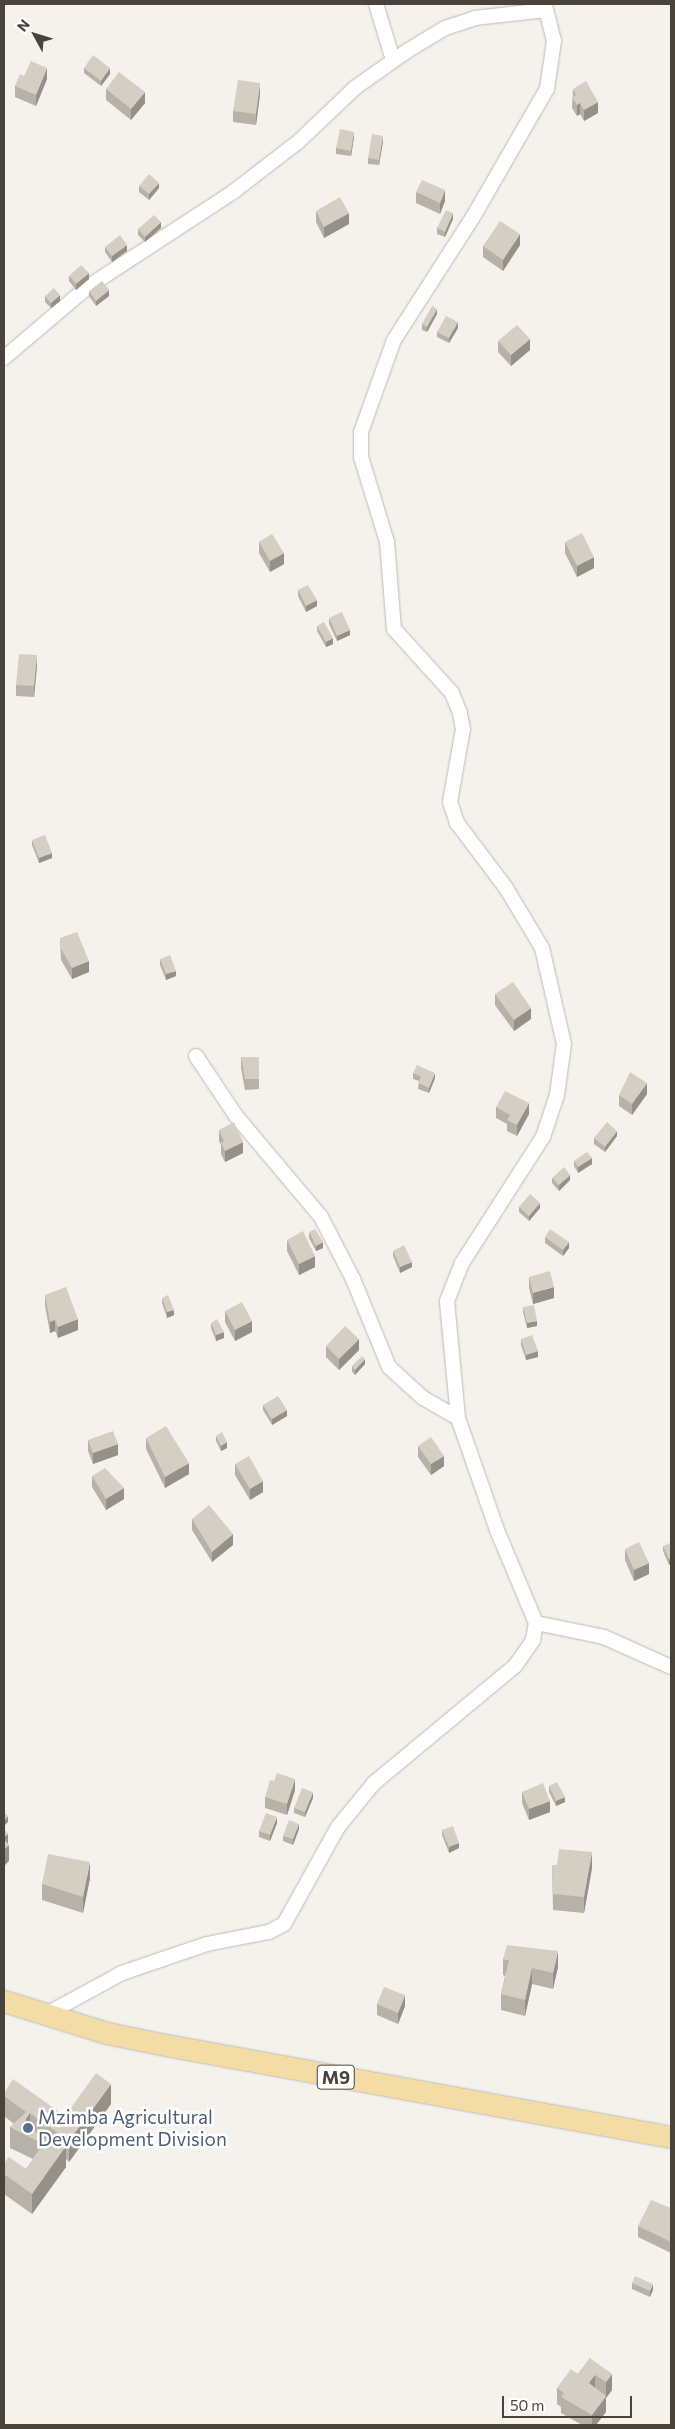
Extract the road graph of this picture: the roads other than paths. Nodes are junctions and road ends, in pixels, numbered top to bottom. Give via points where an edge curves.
1 (376, 4) edge
2 (541, 7) edge
3 (393, 60) junction
4 (4, 358) edge
5 (196, 1056) dead end
6 (458, 1418) junction
7 (536, 1623) junction
8 (671, 1667) edge
9 (4, 2002) edge
10 (45, 2015) junction
11 (671, 2136) edge

1 - 3 street
2 - 3 street via 474,18 445,28
2 - 6 street via 554,48 547,89 473,217 394,340 361,432 361,457 387,542 394,629 452,693 460,713 463,729 450,802 457,822 506,888 542,948 564,1044 558,1095 543,1138 453,1279 447,1302
3 - 4 street via 234,192 89,286
5 - 6 street via 236,1116 322,1217 353,1279 389,1367 424,1398
6 - 7 street via 497,1530
7 - 8 street via 604,1637
7 - 10 street via 533,1640 515,1666 414,1746 368,1791 338,1827 284,1924 269,1932 206,1944 122,1973
9 - 10 main road, M9
10 - 11 main road, M9 via 166,2045

